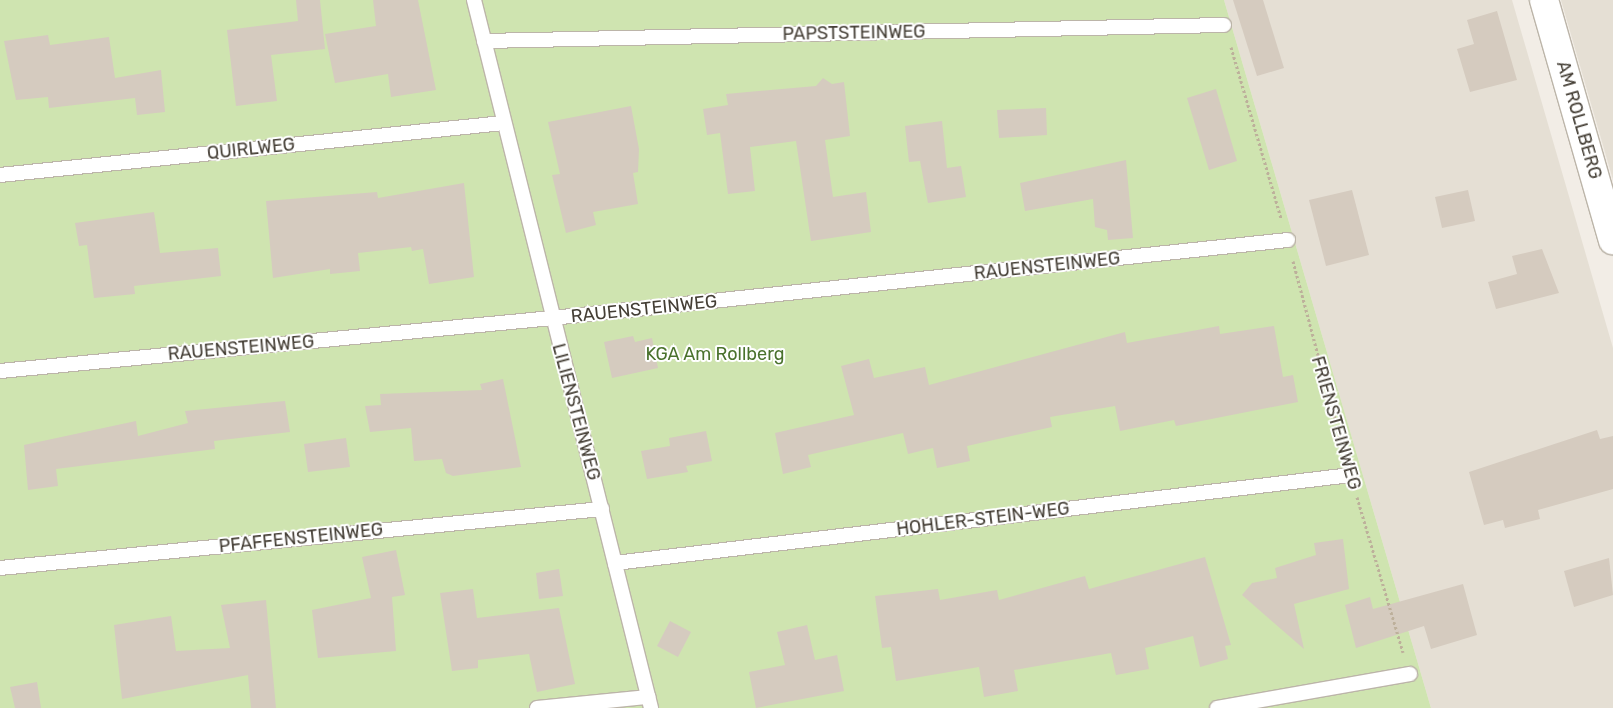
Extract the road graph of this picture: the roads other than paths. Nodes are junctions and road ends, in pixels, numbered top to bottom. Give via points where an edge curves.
1 (474, 0) edge
2 (1544, 0) edge
3 (1224, 26) road end
4 (484, 40) junction
5 (503, 123) junction
6 (0, 175) edge
7 (1288, 240) road end
8 (1613, 240) edge
9 (552, 318) junction
10 (0, 371) edge
11 (1351, 476) road end
12 (602, 509) junction
13 (615, 563) junction
14 (0, 568) edge
15 (1410, 674) road end
16 (650, 702) edge
17 (1234, 706) edge
18 (537, 708) edge
19 (1217, 708) edge

1 - 4 lane, LILIENSTEINWEG
2 - 8 street, AM ROLLBERG
3 - 4 lane, PAPSTSTEINWEG
4 - 5 lane, LILIENSTEINWEG
5 - 6 lane, QUIRLWEG
5 - 9 lane, LILIENSTEINWEG
7 - 9 lane, RAUENSTEINWEG
9 - 10 lane, RAUENSTEINWEG
9 - 12 lane, LILIENSTEINWEG
11 - 13 lane, HOHLER-STEIN-WEG
12 - 13 lane, LILIENSTEINWEG
12 - 14 lane, PFAFFENSTEINWEG
13 - 16 lane, LILIENSTEINWEG
15 - 17 lane
16 - 18 lane
17 - 19 lane

